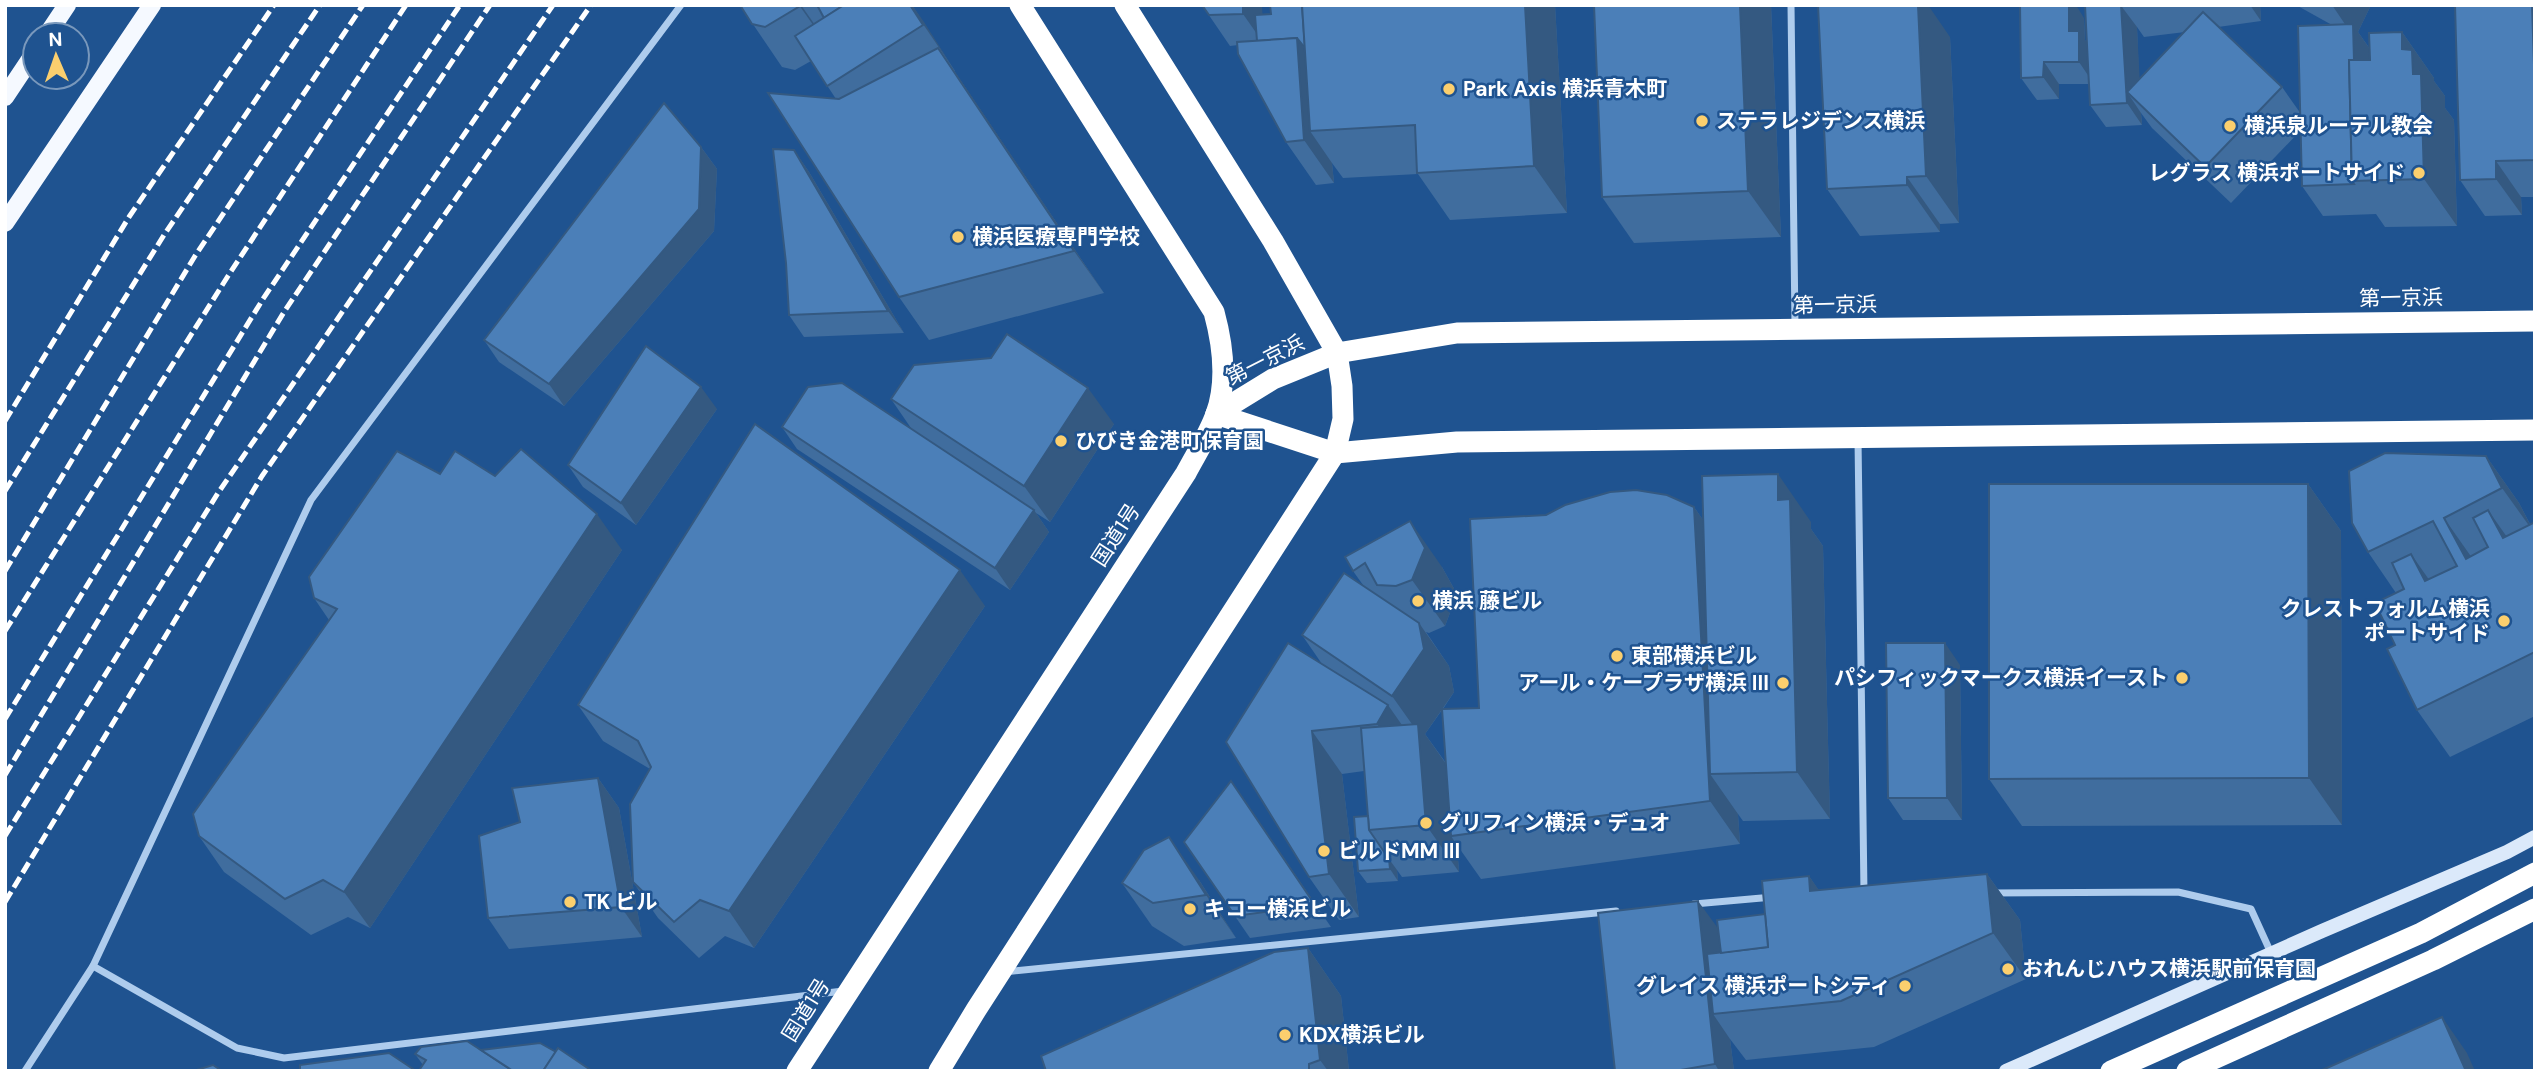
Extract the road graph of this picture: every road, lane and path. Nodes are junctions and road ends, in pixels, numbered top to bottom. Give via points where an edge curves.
1 (66, 5) edge
2 (152, 5) edge
3 (681, 5) edge
4 (1020, 5) edge
5 (1125, 5) edge
6 (1791, 5) edge
7 (56, 21) edge
8 (21, 73) edge
9 (5, 97) edge
10 (5, 223) edge
11 (2535, 321) edge
12 (1795, 330) junction
13 (1337, 353) junction
14 (1216, 414) junction
15 (2535, 430) edge
16 (1858, 437) junction
17 (1335, 453) junction
18 (2535, 837) edge
19 (2535, 873) edge
20 (1987, 892) edge
21 (1851, 893) edge
22 (1864, 893) junction
23 (1877, 893) edge
24 (1787, 896) edge
25 (1678, 905) edge
26 (2535, 909) edge
27 (1623, 911) edge
28 (2535, 915) edge
29 (2271, 954) junction
30 (93, 966) junction
31 (1000, 973) junction
32 (848, 990) junction
33 (25, 1071) edge
34 (797, 1071) edge
35 (939, 1071) edge
36 (2006, 1071) edge
37 (2111, 1071) edge
38 (2187, 1071) edge
39 (2202, 1071) edge

1 - 7 main road
2 - 10 main road
3 - 30 street via 311,500
4 - 14 highway, 国道1号 via 1214,312 1224,375
5 - 13 highway via 1273,241
6 - 12 street
8 - 9 main road
11 - 12 highway, 第一京浜
12 - 13 highway, 第一京浜 via 1457,333
13 - 14 highway, 第一京浜 via 1273,379
13 - 17 highway via 1343,419
14 - 17 highway, 第一京浜
14 - 32 highway, 国道1号 via 1186,473
15 - 16 highway, 第一京浜
16 - 17 highway, 第一京浜 via 1457,442
16 - 22 street
17 - 31 highway
18 - 29 street
19 - 37 highway via 2421,933
20 - 29 street via 2178,892 2251,909
21 - 22 street
22 - 23 street
24 - 25 street
26 - 38 highway
27 - 31 street
28 - 39 street
29 - 36 street
30 - 32 street via 237,1048 284,1058
30 - 33 street
31 - 35 highway
32 - 34 highway, 国道1号

